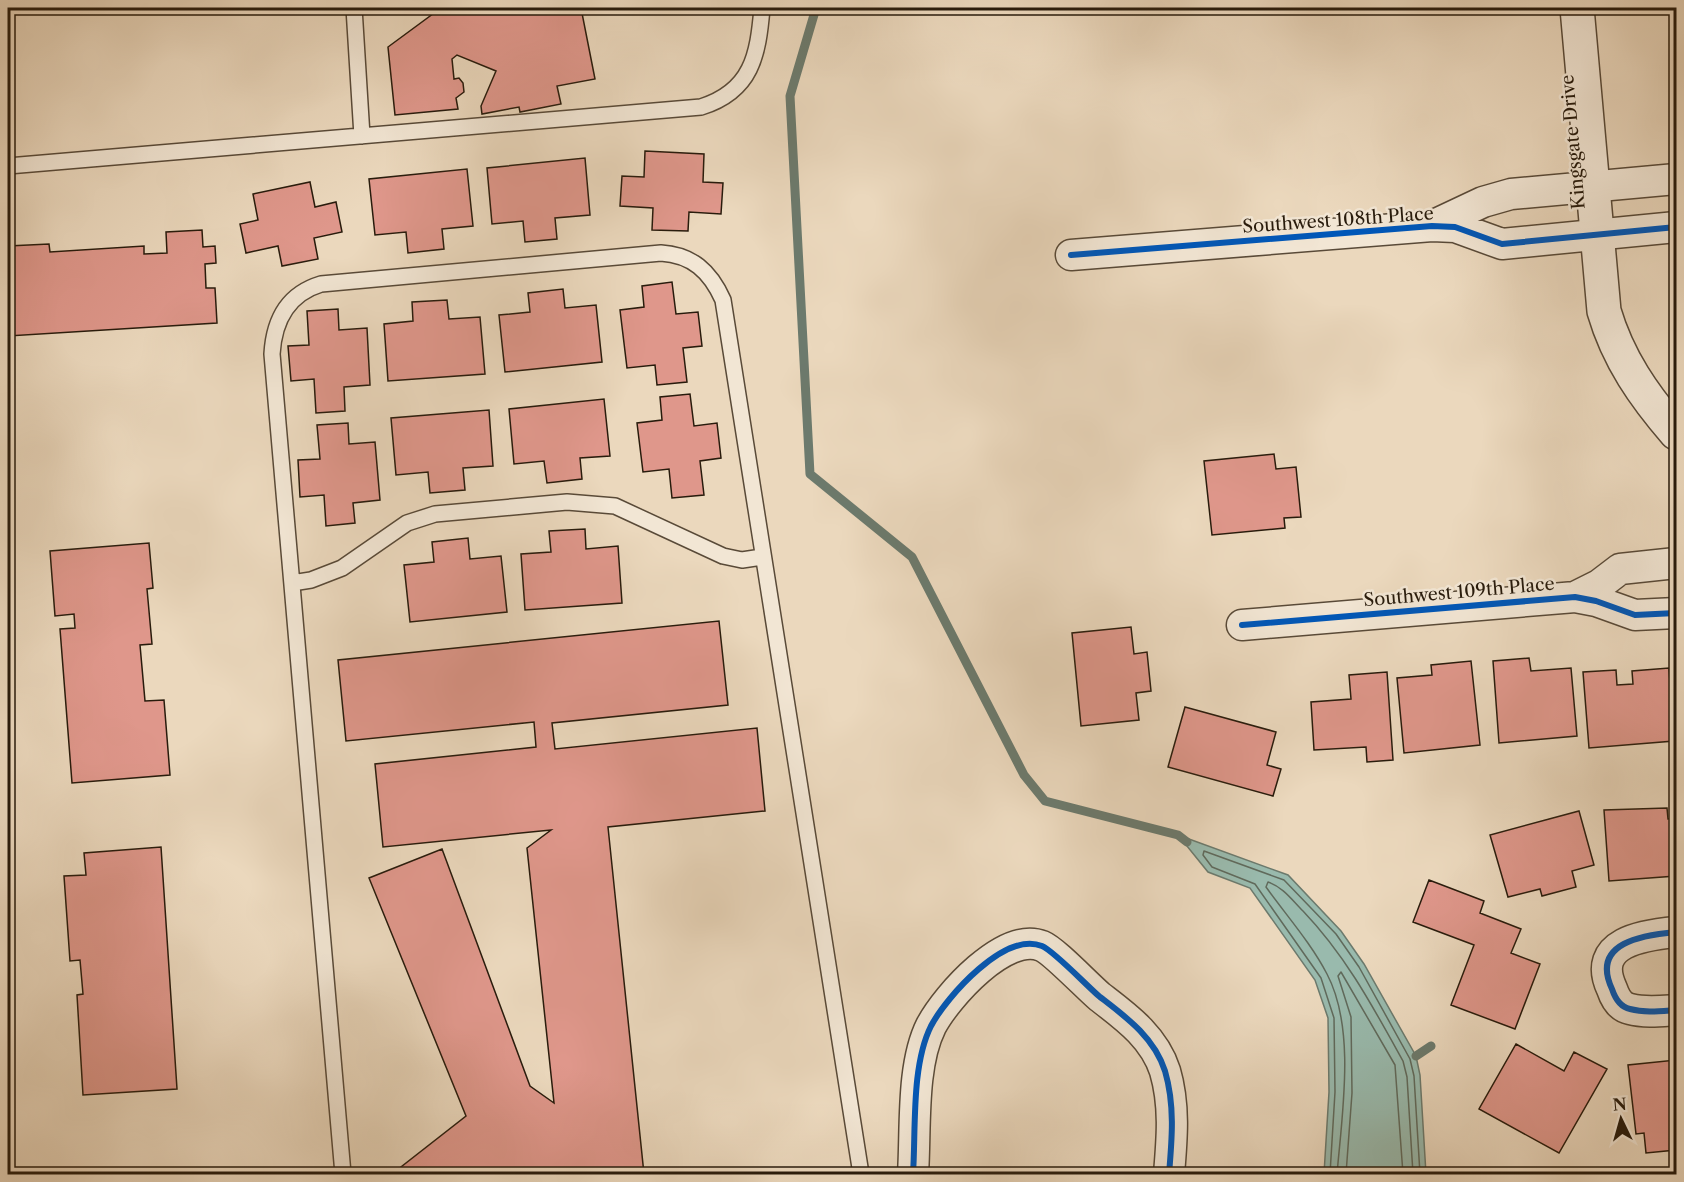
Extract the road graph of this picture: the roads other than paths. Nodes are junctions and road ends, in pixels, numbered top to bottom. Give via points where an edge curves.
1 (354, 8) edge
2 (762, 8) edge
3 (1577, 8) edge
4 (362, 136) junction
5 (8, 166) edge
6 (1677, 180) edge
7 (1592, 188) junction
8 (1432, 226) junction
9 (1677, 227) edge
10 (1596, 235) junction
11 (1071, 255) dead end
12 (1677, 433) edge
13 (762, 557) junction
14 (1677, 563) edge
15 (292, 583) junction
16 (1575, 597) junction
17 (1677, 613) edge
18 (1242, 625) dead end
19 (1677, 932) edge
20 (1677, 1010) edge
21 (343, 1174) edge
22 (861, 1174) edge
23 (913, 1174) edge
24 (1169, 1174) edge

1 - 4 lane
2 - 4 lane via 760,32 748,73 733,93 721,101 701,107
3 - 7 street, Kingsgate Drive
4 - 5 lane
6 - 7 street, Southwest 108th Place
7 - 8 street, Southwest 108th Place via 1495,197
7 - 10 street, Kingsgate Drive
8 - 10 street, Southwest 108th Place via 1455,227 1502,243
8 - 11 street, Southwest 108th Place
9 - 10 street, Southwest 108th Place
10 - 12 street, Kingsgate Drive via 1604,311 1614,342 1643,393
13 - 15 lane via 742,560 723,556 615,506 567,502 435,514 407,523 342,568
13 - 15 lane via 723,300 700,266 677,254 661,253 321,284 294,298 277,324 272,354
13 - 22 lane
14 - 16 street, Southwest 109th Place via 1620,569
15 - 21 lane
16 - 17 street, Southwest 109th Place via 1635,615
16 - 18 street, Southwest 109th Place
19 - 20 street via 1623,943 1609,960 1606,976 1618,1001 1627,1009
23 - 24 street via 918,1074 931,1027 956,992 1007,948 1020,944 1043,947 1054,954 1147,1036 1164,1070 1173,1113

